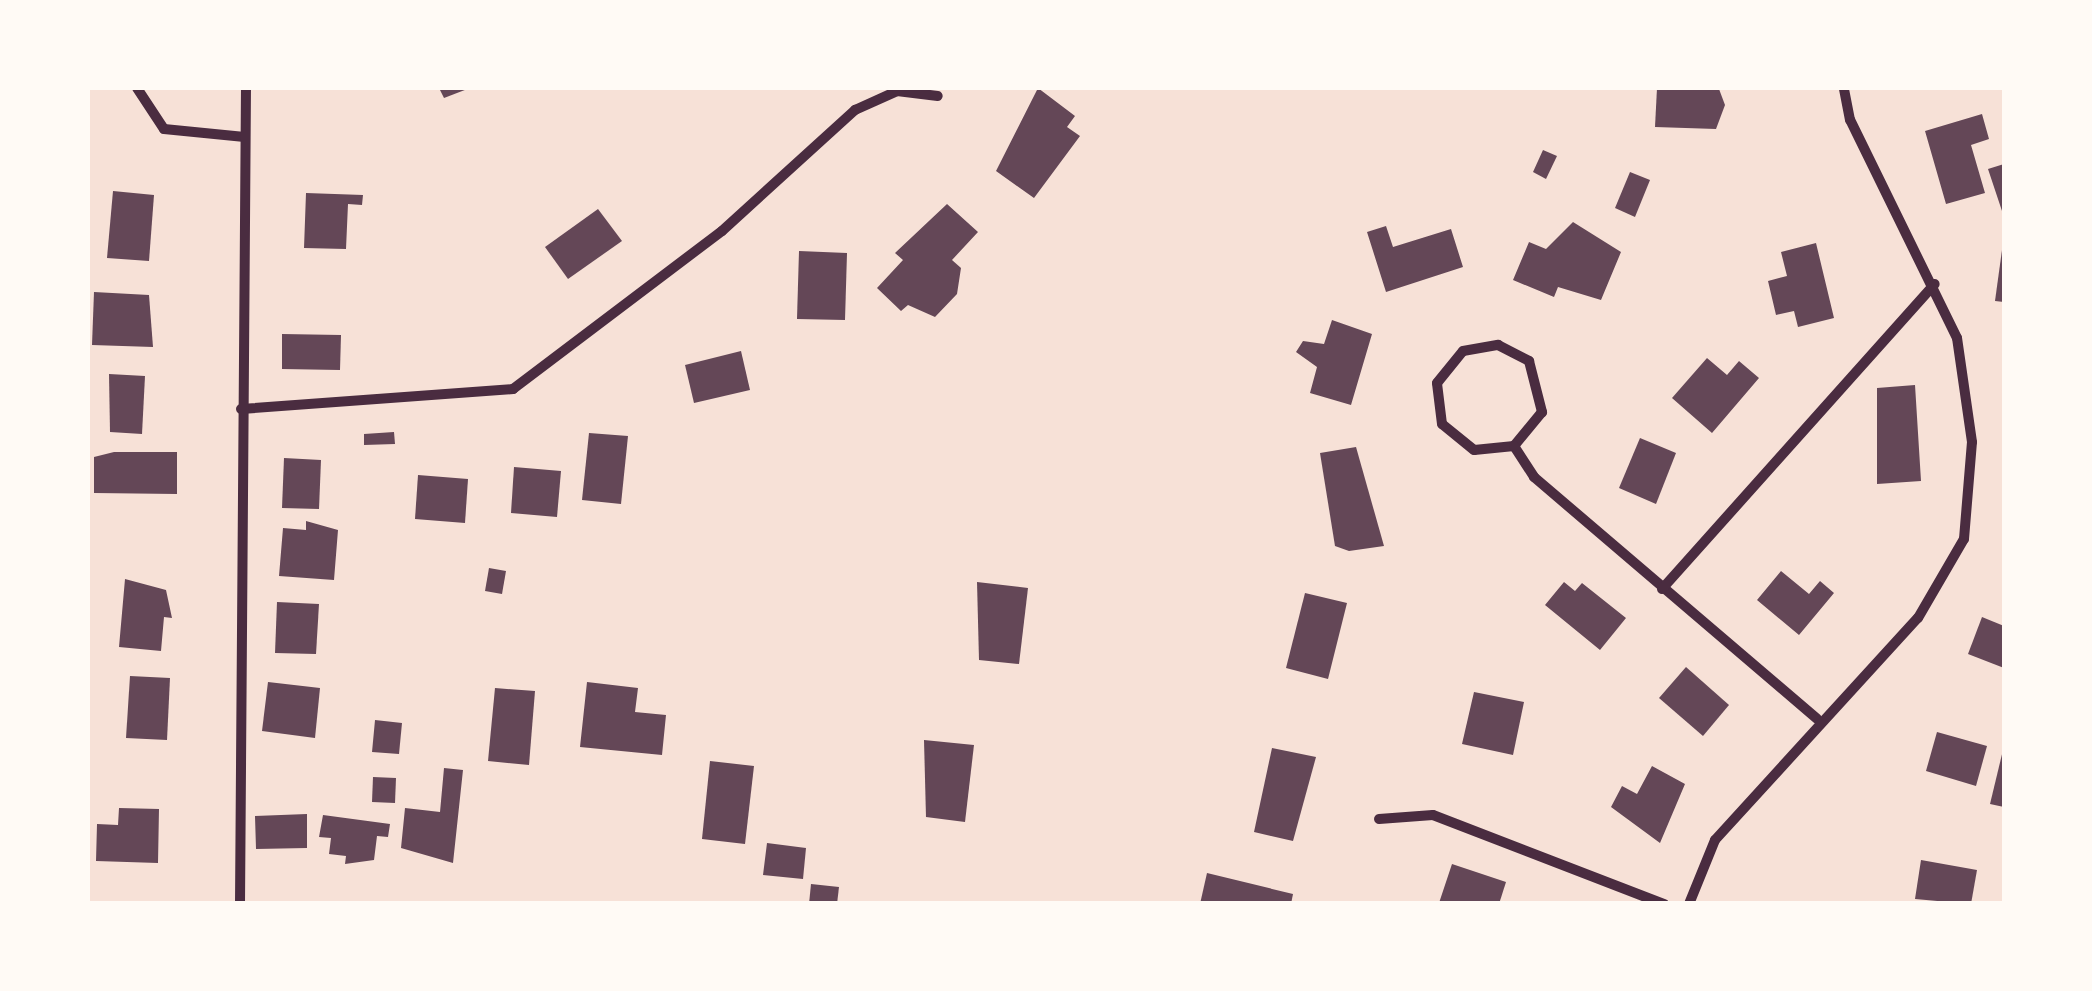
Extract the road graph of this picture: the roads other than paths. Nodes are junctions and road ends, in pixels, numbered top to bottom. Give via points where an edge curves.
1 (137, 88) edge
2 (246, 88) edge
3 (1844, 88) edge
4 (938, 96) dead end
5 (246, 137) junction
6 (1935, 284) junction
7 (241, 410) junction
8 (1514, 446) junction
9 (1662, 589) junction
10 (1816, 719) junction
11 (1379, 819) dead end
12 (240, 904) edge
13 (1664, 904) edge
14 (1689, 904) edge

1 - 5 street via 164,129
2 - 5 street
3 - 6 street via 1864,150
4 - 7 street via 897,91 864,104 722,231 513,389
5 - 7 street
6 - 9 street
6 - 10 street via 1968,393 1964,539 1918,618
7 - 12 street
8 - 8 street via 1542,412 1534,368 1498,345 1463,351 1438,383 1442,424 1474,450
8 - 9 street via 1546,490
9 - 10 street
10 - 14 street via 1715,840
11 - 13 street via 1433,815

